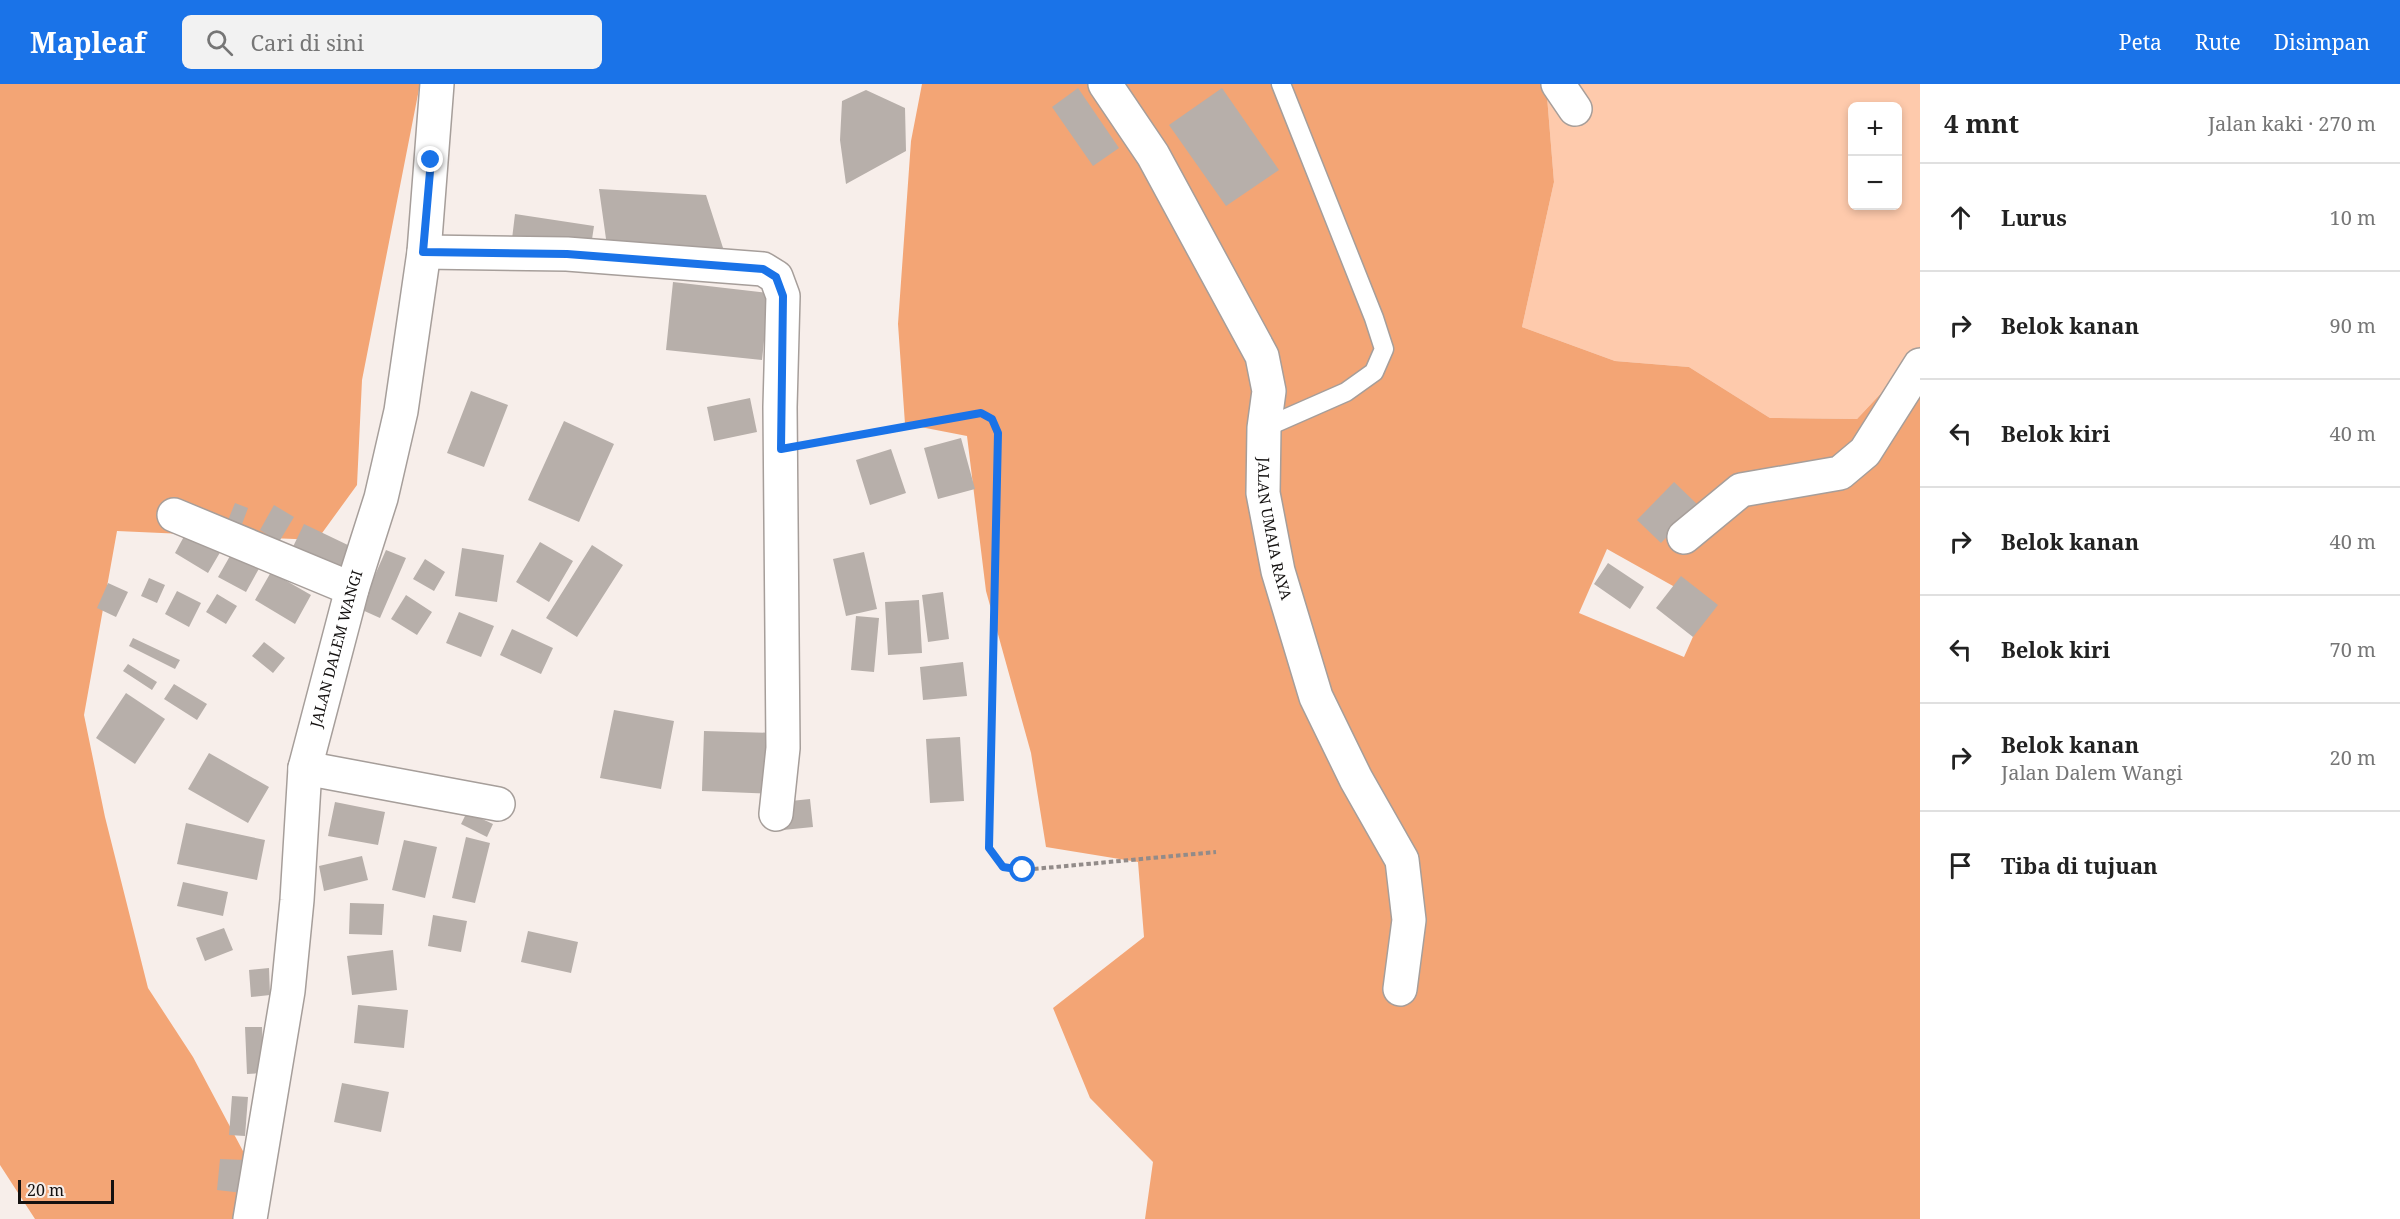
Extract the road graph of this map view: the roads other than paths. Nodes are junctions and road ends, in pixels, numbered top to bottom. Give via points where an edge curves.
1 (437, 84) edge
2 (1105, 84) edge
3 (1281, 84) edge
4 (423, 252) junction
5 (1920, 365) edge
6 (1264, 428) junction
7 (174, 515) dead end
8 (1684, 537) dead end
9 (352, 589) junction
10 (305, 768) junction
11 (498, 804) dead end
12 (776, 814) dead end
13 (1400, 989) dead end
14 (250, 1219) edge

1 - 4 street, JALAN DALEM WANGI
2 - 6 street, JALAN UMAIA RAYA via 1153,155 1262,356 1269,391
3 - 6 lane via 1384,349 1374,372 1346,392
4 - 9 street, JALAN DALEM WANGI via 401,411 381,498
4 - 12 street via 567,254 763,269 776,277 783,296 783,748
5 - 8 street via 1865,452 1840,473 1741,490
6 - 13 street, JALAN UMAIA RAYA via 1263,493 1278,571 1316,697 1402,860 1408,920
7 - 9 street
9 - 10 street, JALAN DALEM WANGI
10 - 11 street
10 - 14 street, JALAN DALEM WANGI via 288,991

